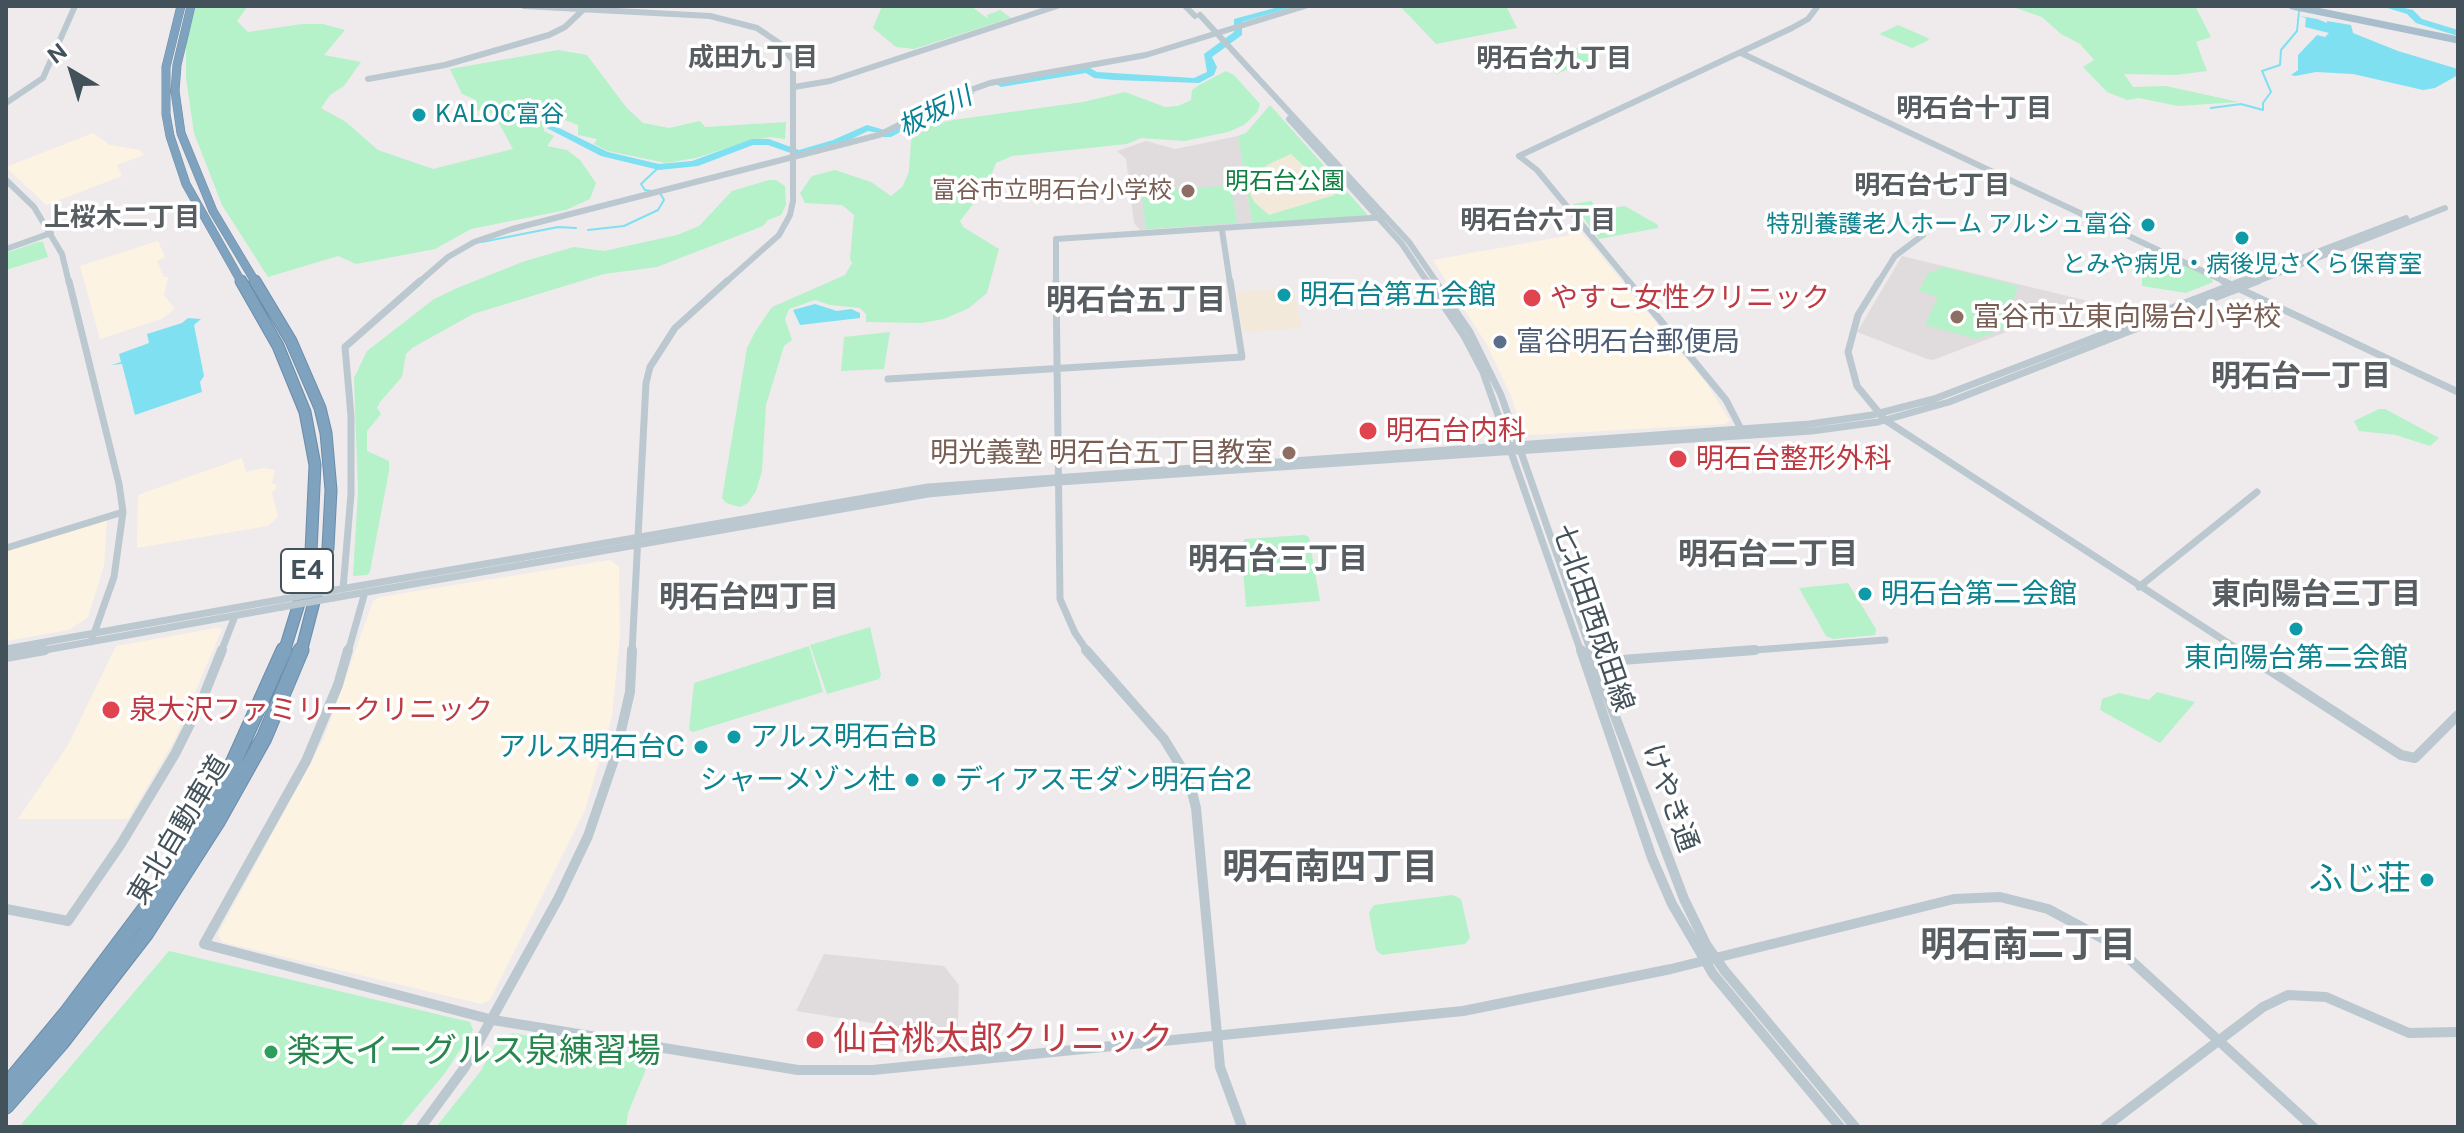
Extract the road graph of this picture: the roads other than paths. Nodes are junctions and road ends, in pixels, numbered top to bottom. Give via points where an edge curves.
1 (75, 6) edge
2 (181, 6) edge
3 (191, 6) edge
4 (524, 6) edge
5 (1057, 6) edge
6 (1185, 6) edge
7 (1192, 6) edge
8 (1305, 6) edge
9 (1818, 6) edge
10 (2292, 6) edge
11 (585, 8) edge
12 (1198, 15) junction
13 (2458, 40) edge
14 (1741, 53) junction
15 (368, 79) dead end
16 (794, 87) junction
17 (6, 103) edge
18 (6, 180) edge
19 (1383, 218) junction
20 (1222, 230) junction
21 (51, 233) junction
22 (1923, 235) dead end
23 (6, 249) edge
24 (2237, 285) junction
25 (1056, 369) junction
26 (888, 379) dead end
27 (2458, 392) edge
28 (1882, 417) junction
29 (1741, 429) junction
30 (1514, 447) junction
31 (1058, 479) junction
32 (2257, 492) dead end
33 (123, 512) junction
34 (639, 539) junction
35 (6, 548) edge
36 (2139, 587) junction
37 (337, 592) junction
38 (365, 592) junction
39 (283, 603) junction
40 (235, 616) junction
41 (95, 632) junction
42 (1885, 640) dead end
43 (91, 642) junction
44 (6, 649) edge
45 (6, 657) edge
46 (1595, 662) junction
47 (2458, 715) edge
48 (6, 909) edge
49 (1709, 959) junction
50 (493, 1020) junction
51 (2458, 1032) edge
52 (1215, 1035) junction
53 (2218, 1040) junction
54 (61, 1043) junction
55 (6, 1086) edge
56 (6, 1106) edge
57 (6, 1113) edge
58 (421, 1127) edge
59 (1242, 1127) edge
60 (1840, 1127) edge
61 (1855, 1127) edge
62 (2105, 1127) edge
63 (2313, 1127) edge

1 - 17 street via 43,78
2 - 55 highway, 東北自動車道 / E4 via 166,67 170,136 186,184 278,346 305,412 315,465 311,552 281,661 217,794 130,930
3 - 54 highway, 東北自動車道 / E4 via 177,65 181,133 213,211 309,379 326,433 332,519 299,658 264,738 154,921
4 - 11 street
5 - 16 street via 830,81
6 - 12 street
7 - 12 street
8 - 37 street via 1122,61 990,83 879,135 489,236 448,257 345,347 351,494
9 - 14 street via 1802,23
10 - 13 main road
11 - 15 street via 549,35 445,65
11 - 16 street via 710,16 751,26 788,51
12 - 19 street, bridge
14 - 24 street
14 - 29 street via 1519,156 1534,166 1726,400
16 - 34 street, bridge via 790,215 779,235 675,328 650,367
18 - 21 street
19 - 20 street
19 - 30 street via 1464,336
20 - 25 street via 1056,239
20 - 25 street via 1242,357
21 - 23 street
21 - 33 street via 71,284
22 - 28 street via 1895,256 1851,335 1851,372
24 - 24 street via 2395,221 2445,208
24 - 27 street
24 - 28 street
25 - 26 street
25 - 31 street
28 - 29 street
28 - 30 street via 1812,431
28 - 36 street
29 - 30 street
30 - 31 street
30 - 46 street, けやき通
30 - 49 street, 七北田西成田線 via 1652,858
31 - 34 street
31 - 52 street via 1060,599 1089,654 1177,758 1192,793
32 - 36 street
33 - 35 street
33 - 41 street via 114,577
34 - 37 street
34 - 38 street
34 - 50 street via 630,692 615,757 588,836
36 - 47 street via 2408,759
37 - 38 street
37 - 39 street, bridge
38 - 50 street via 338,685 306,761 204,944
39 - 40 street
39 - 41 street
40 - 43 street
40 - 48 street via 173,758 68,921
41 - 43 street
41 - 44 street
42 - 46 street
43 - 45 street
46 - 49 street, けやき通 via 1668,865
49 - 52 street via 1463,1011
49 - 53 street via 1954,899 2007,898 2066,917 2113,944
49 - 60 street, 七北田西成田線 via 1750,1022
49 - 61 street, けやき通
50 - 52 street via 798,1070 873,1070
50 - 58 street
51 - 53 street via 2409,1033 2336,1001 2297,994 2270,1002
52 - 59 street via 1228,1095
53 - 62 street
53 - 63 street
54 - 56 highway, 東北自動車道 / E4
54 - 57 highway

